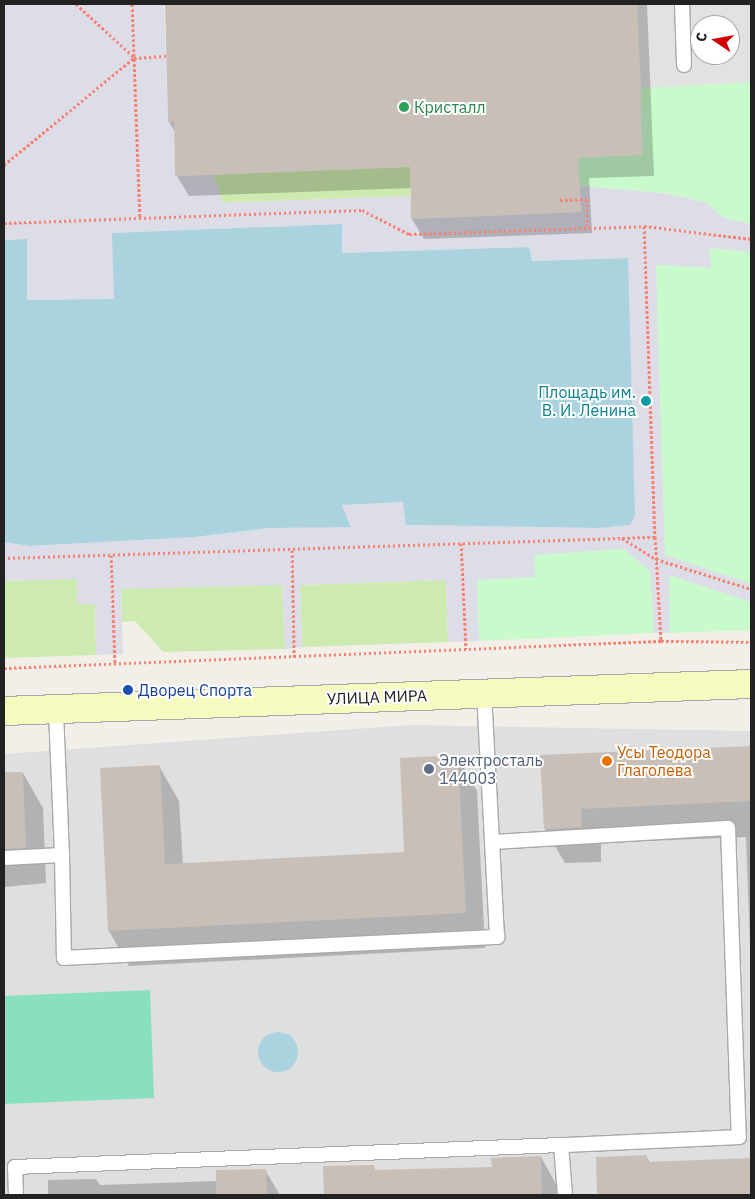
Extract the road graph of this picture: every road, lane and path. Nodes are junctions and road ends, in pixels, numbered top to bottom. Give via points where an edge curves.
1 (76, 4) edge
2 (132, 4) edge
3 (682, 4) edge
4 (166, 56) dead end
5 (134, 58) junction
6 (684, 65) dead end
7 (4, 164) edge
8 (560, 200) dead end
9 (140, 218) junction
10 (4, 223) edge
11 (644, 226) junction
12 (587, 228) junction
13 (751, 239) edge
14 (655, 536) junction
15 (622, 537) junction
16 (461, 542) junction
17 (292, 550) junction
18 (111, 555) junction
19 (4, 558) edge
20 (656, 559) junction
21 (751, 590) edge
22 (661, 640) junction
23 (751, 642) edge
24 (466, 649) junction
25 (294, 657) junction
26 (115, 663) junction
27 (4, 668) edge
28 (751, 684) edge
29 (484, 694) junction
30 (56, 709) junction
31 (4, 711) edge
32 (492, 842) junction
33 (62, 855) junction
34 (4, 858) edge
35 (561, 1145) junction
36 (9, 1167) edge
37 (16, 1195) edge
38 (565, 1195) edge

1 - 5 path
2 - 5 path
3 - 6 lane
4 - 5 path
5 - 7 path
5 - 9 path
8 - 12 path via 587,199
9 - 10 path
9 - 12 path via 362,210 409,234
11 - 12 path
11 - 13 path
11 - 14 path
14 - 15 path
14 - 20 path
15 - 16 path
15 - 20 path
16 - 17 path
16 - 24 path
17 - 18 path
17 - 25 path
18 - 19 path
18 - 26 path
20 - 21 path
20 - 22 path
22 - 23 path
22 - 24 path
24 - 25 path
25 - 26 path
26 - 27 path
28 - 29 main road, УЛИЦА МИРА
29 - 30 main road, УЛИЦА МИРА
29 - 32 lane
30 - 31 main road, УЛИЦА МИРА
30 - 33 lane
32 - 33 lane via 497,937 64,958
32 - 35 lane via 728,828 739,1137
33 - 34 lane
35 - 36 lane
35 - 38 lane
36 - 37 lane

